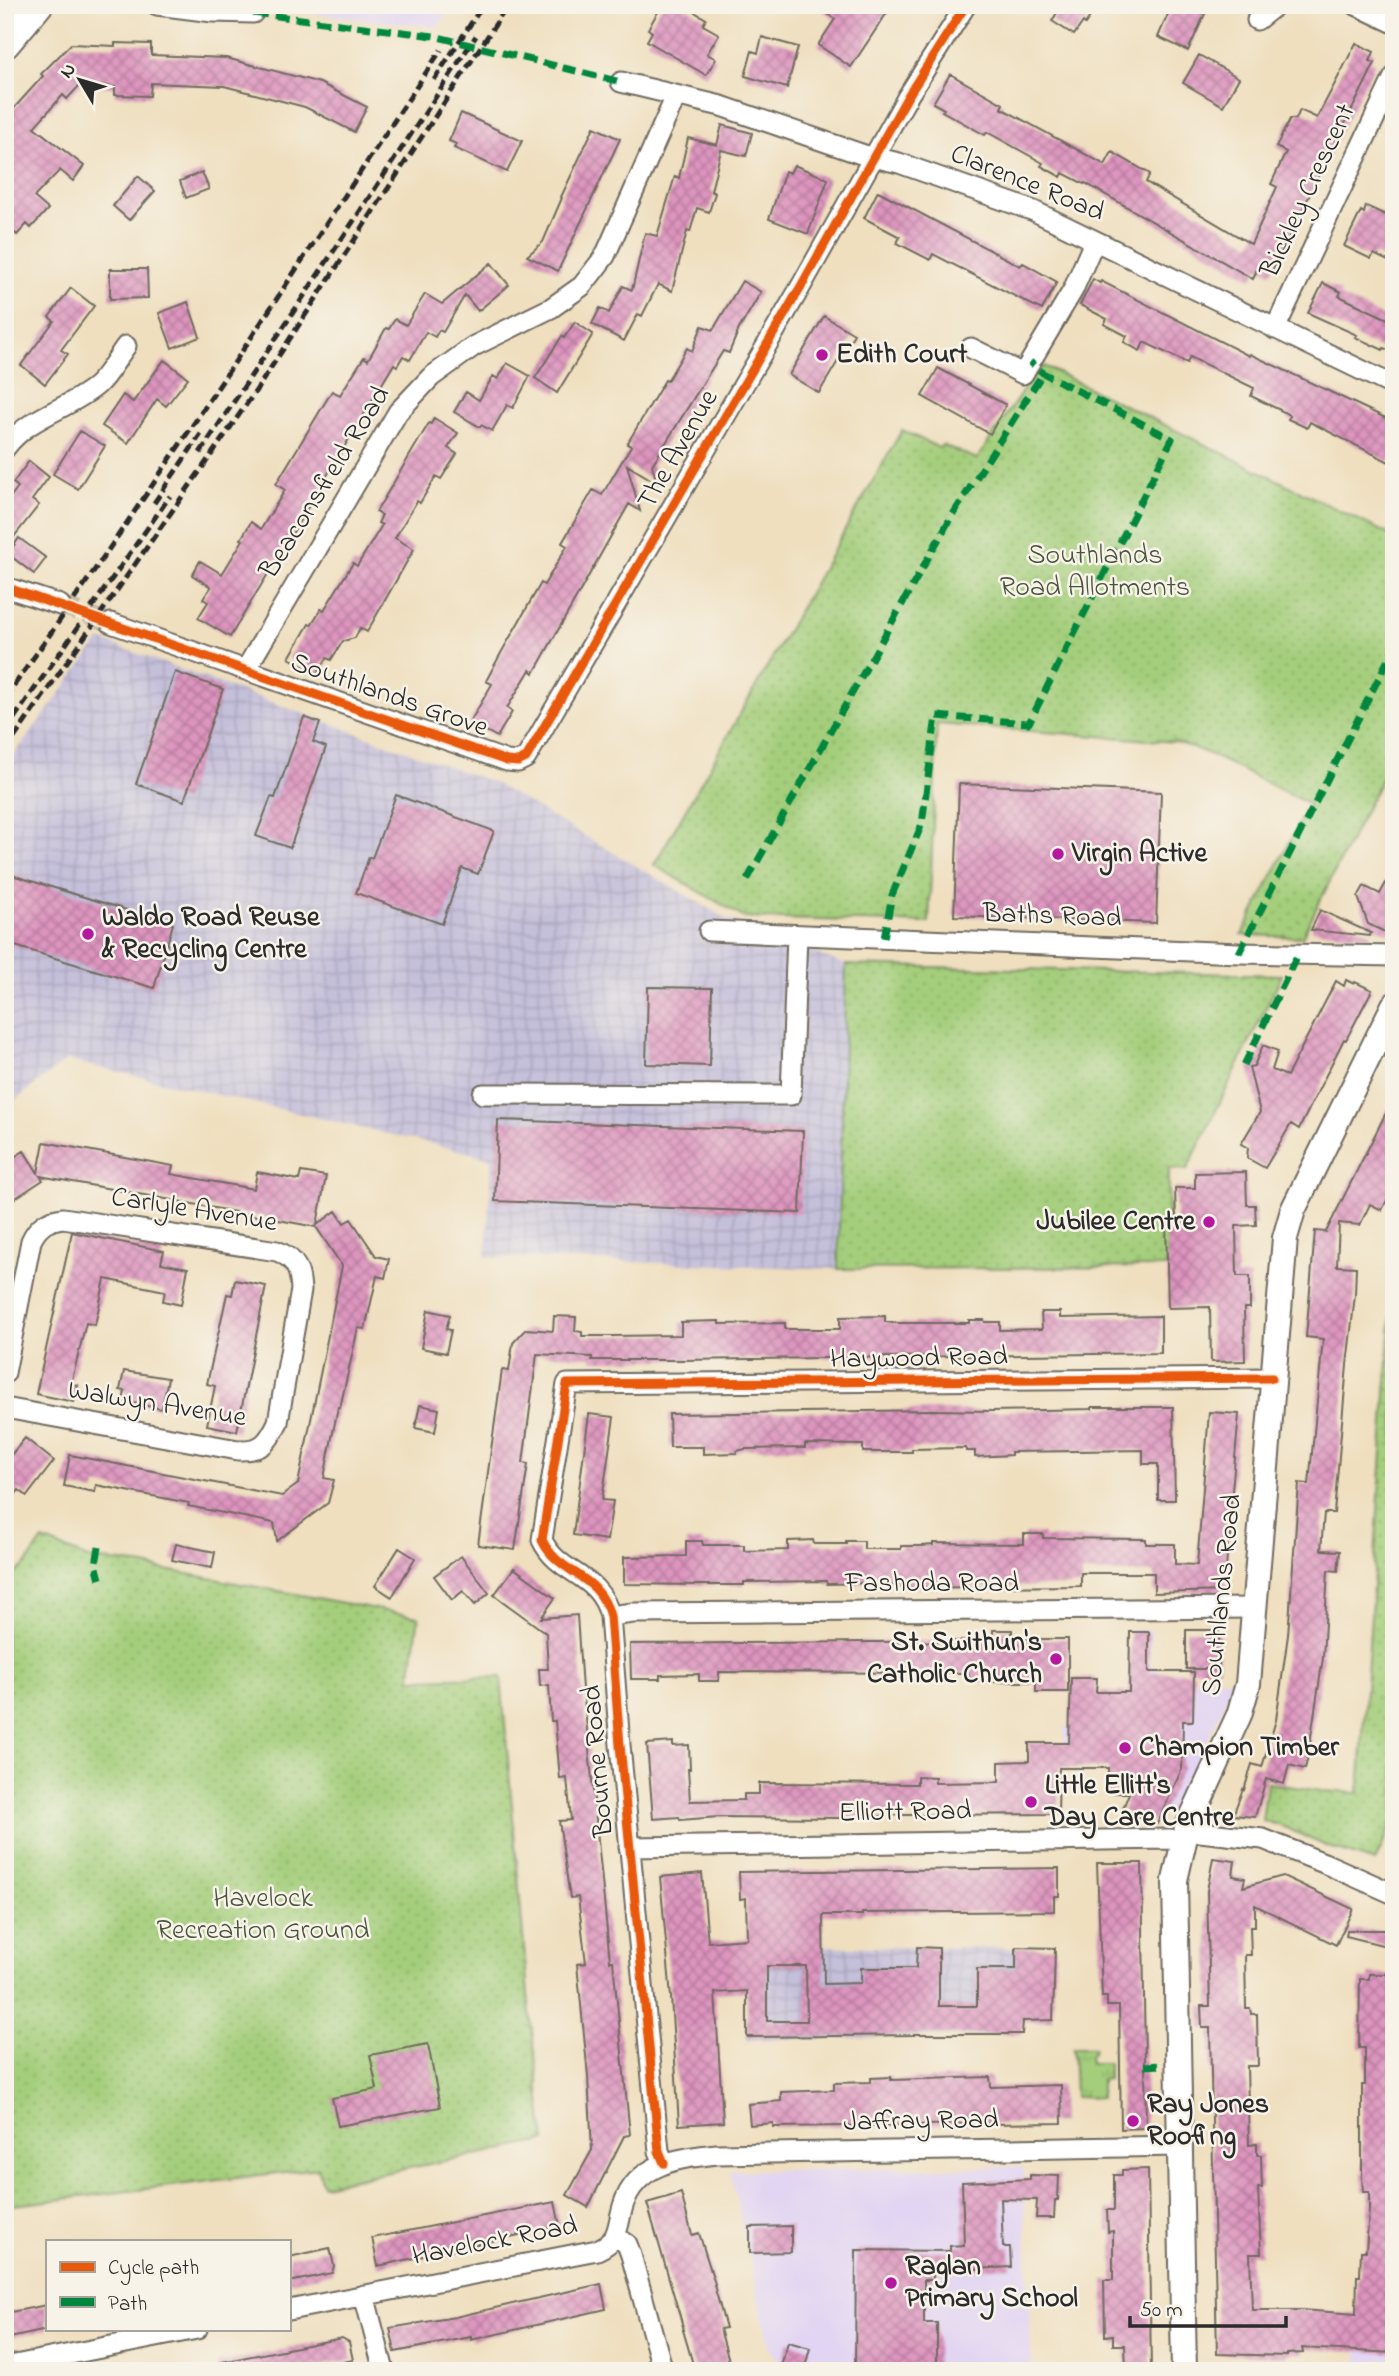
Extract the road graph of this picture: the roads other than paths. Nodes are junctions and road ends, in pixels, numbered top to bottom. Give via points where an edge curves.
1 (38, 5) edge
2 (157, 5) edge
3 (966, 5) edge
4 (1276, 5) edge
5 (1356, 5) edge
6 (253, 13) dead end
7 (1257, 20) dead end
8 (1394, 23) edge
9 (5, 44) edge
10 (1394, 77) edge
11 (621, 82) dead end
12 (676, 96) junction
13 (875, 156) junction
14 (1097, 242) junction
15 (1275, 329) junction
16 (126, 346) dead end
17 (971, 348) dead end
18 (1394, 386) edge
19 (5, 448) edge
20 (5, 587) edge
21 (60, 605) tunnel mouth
22 (111, 622) tunnel mouth
23 (246, 669) junction
24 (518, 762) joint
25 (709, 932) dead end
26 (797, 935) junction
27 (1394, 956) edge
28 (1394, 1005) edge
29 (483, 1094) dead end
30 (301, 1290) joint
31 (5, 1373) edge
32 (1272, 1378) junction
33 (567, 1384) joint
34 (5, 1408) edge
35 (1255, 1608) junction
36 (610, 1616) junction
37 (1184, 1835) junction
38 (629, 1847) junction
39 (1394, 1894) edge
40 (1180, 2146) junction
41 (664, 2163) junction
42 (616, 2237) junction
43 (364, 2295) junction
44 (290, 2310) edge
45 (192, 2330) edge
46 (5, 2367) edge
47 (384, 2371) edge
48 (663, 2371) edge
49 (1184, 2371) edge

1 - 9 main road
2 - 6 street
3 - 13 street
4 - 7 street
5 - 8 street
10 - 15 street, Bickley Crescent
11 - 12 street, Clarence Road
12 - 13 street, Clarence Road
12 - 23 street, Beaconsfield Road via 605,256 582,286 551,308 474,346 431,377 398,412
13 - 14 street, Clarence Road via 1034,211
13 - 24 street, The Avenue via 534,745
14 - 15 street, Clarence Road
14 - 17 street via 1023,374
15 - 18 street, Clarence Road
16 - 19 street via 95,387 29,425
20 - 21 street
22 - 23 street, Southlands Grove
23 - 24 street, Southlands Grove
25 - 26 street, Baths Road
26 - 27 street, Baths Road
26 - 29 street via 791,1095
28 - 32 street, Southlands Road via 1293,1210 1285,1238
30 - 31 street, Carlyle Avenue via 296,1264 277,1251 53,1219 43,1224 31,1241
30 - 34 street, Walwyn Avenue via 278,1422 272,1434 252,1451
32 - 33 street, Haywood Road
32 - 35 street, Southlands Road
33 - 36 street, Bourne Road via 542,1540 552,1556 597,1589
35 - 36 street, Fashoda Road
35 - 37 street, Southlands Road via 1250,1667 1239,1715
36 - 38 street, Bourne Road
37 - 38 street, Elliott Road via 1169,1839
37 - 39 street, Elliott Road via 1200,1832 1264,1839
37 - 40 street, Southlands Road via 1175,1880
38 - 41 street, Bourne Road via 659,2151
40 - 41 street, Jaffray Road via 717,2154
40 - 49 street, Southlands Road
41 - 42 street, Havelock Road via 648,2171 628,2194
42 - 43 street, Havelock Road via 597,2250
42 - 48 street via 627,2244 631,2255
43 - 44 street, Havelock Road
43 - 47 street
45 - 46 street

